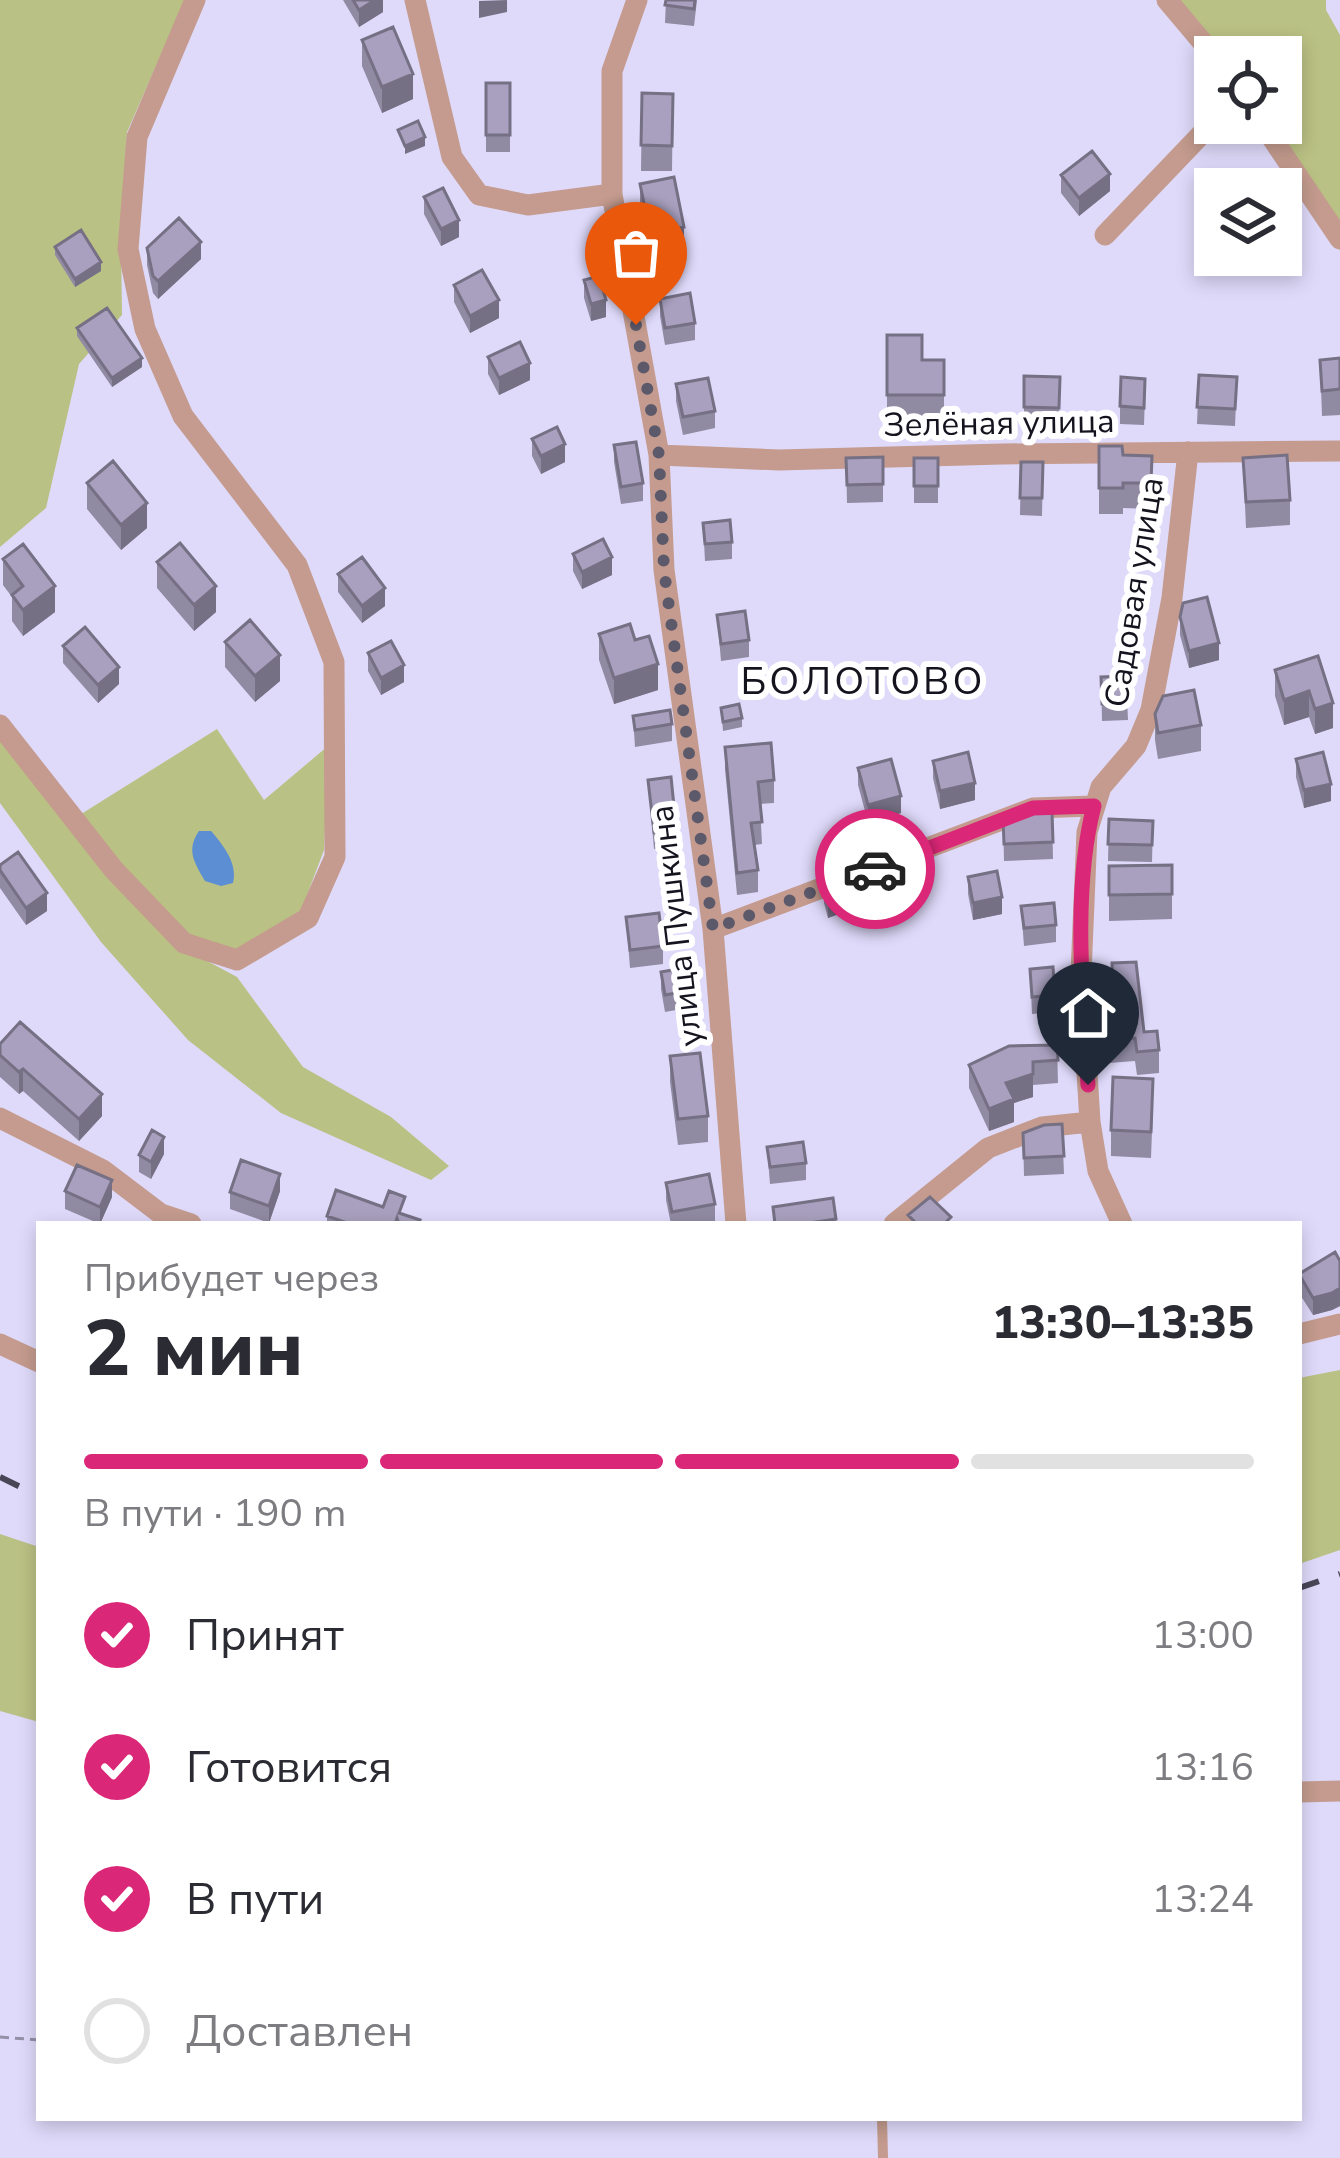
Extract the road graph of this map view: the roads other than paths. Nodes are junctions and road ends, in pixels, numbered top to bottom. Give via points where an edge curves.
1 (194, 0) edge
2 (415, 0) edge
3 (637, 0) edge
4 (1167, 0) edge
5 (1197, 36) edge
6 (1194, 142) edge
7 (1276, 144) edge
8 (612, 194) junction
9 (1105, 235) dead end
10 (1340, 239) edge
11 (1188, 452) junction
12 (1340, 452) edge
13 (659, 455) junction
14 (0, 725) edge
15 (1094, 806) junction
16 (713, 929) junction
17 (0, 1118) edge
18 (1090, 1122) junction
19 (181, 1221) edge
20 (736, 1221) edge
21 (898, 1221) edge
22 (1121, 1221) edge
23 (1340, 1324) edge
24 (1302, 1333) edge
25 (0, 1344) edge
26 (36, 1361) edge
27 (1340, 1791) edge
28 (1302, 1792) edge
29 (882, 2121) edge
30 (883, 2158) edge

1 - 14 street via 136,137 128,249 145,329 183,416 297,565 334,662 335,857 308,918 236,960 184,943 114,870
2 - 8 street via 452,157 478,195 528,205
3 - 8 street, улица Пушкина via 612,70
4 - 5 street
6 - 9 street
7 - 10 street
8 - 13 street, улица Пушкина
11 - 12 street, Зелёная улица
11 - 13 street, Зелёная улица
11 - 15 street, Садовая улица via 1151,710
13 - 16 street, улица Пушкина via 664,570
15 - 16 street via 1033,808
15 - 18 street, Садовая улица via 1081,973
16 - 20 street, улица Пушкина
17 - 19 street
18 - 21 street via 1042,1127 988,1148
18 - 22 street, Садовая улица via 1098,1171
23 - 24 street
25 - 26 street
27 - 28 street
29 - 30 lane

